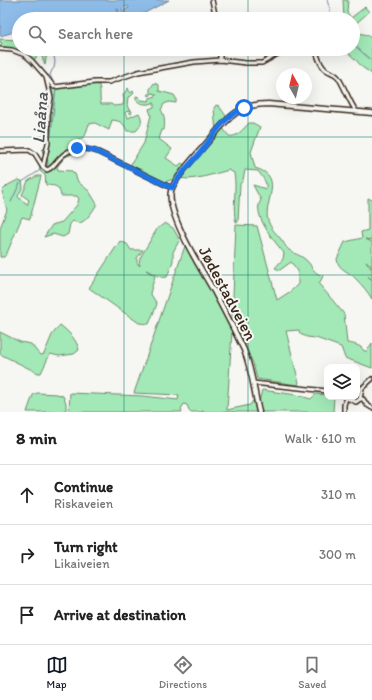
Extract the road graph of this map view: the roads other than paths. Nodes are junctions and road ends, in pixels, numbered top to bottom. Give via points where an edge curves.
1 (212, 0) edge
2 (215, 12) edge
3 (0, 49) edge
4 (12, 50) edge
5 (26, 56) edge
6 (220, 56) edge
7 (274, 56) edge
8 (317, 56) edge
9 (220, 60) junction
10 (46, 77) junction
11 (356, 111) junction
12 (372, 113) edge
13 (0, 151) edge
14 (43, 167) junction
15 (172, 188) junction
16 (372, 379) edge
17 (253, 383) junction
18 (324, 391) edge
19 (360, 399) joint
20 (345, 400) edge
21 (372, 408) edge
22 (259, 412) edge
23 (344, 412) edge

1 - 2 street
3 - 4 street
5 - 10 street
6 - 9 street
7 - 9 street via 262,63
8 - 11 street via 324,68 338,77
9 - 10 street via 138,72 109,82 54,87
10 - 14 street via 51,98 48,143
11 - 12 main road
11 - 15 main road via 264,104 241,109 225,121
13 - 14 street via 29,150 35,154
14 - 15 street via 48,170 52,168 61,156 77,148 88,149
15 - 17 main road, Jødestadveien via 172,205 182,234 238,337 249,364
16 - 19 street via 362,388
17 - 18 street
17 - 22 main road, Jødestadveien
19 - 21 street
20 - 23 street

